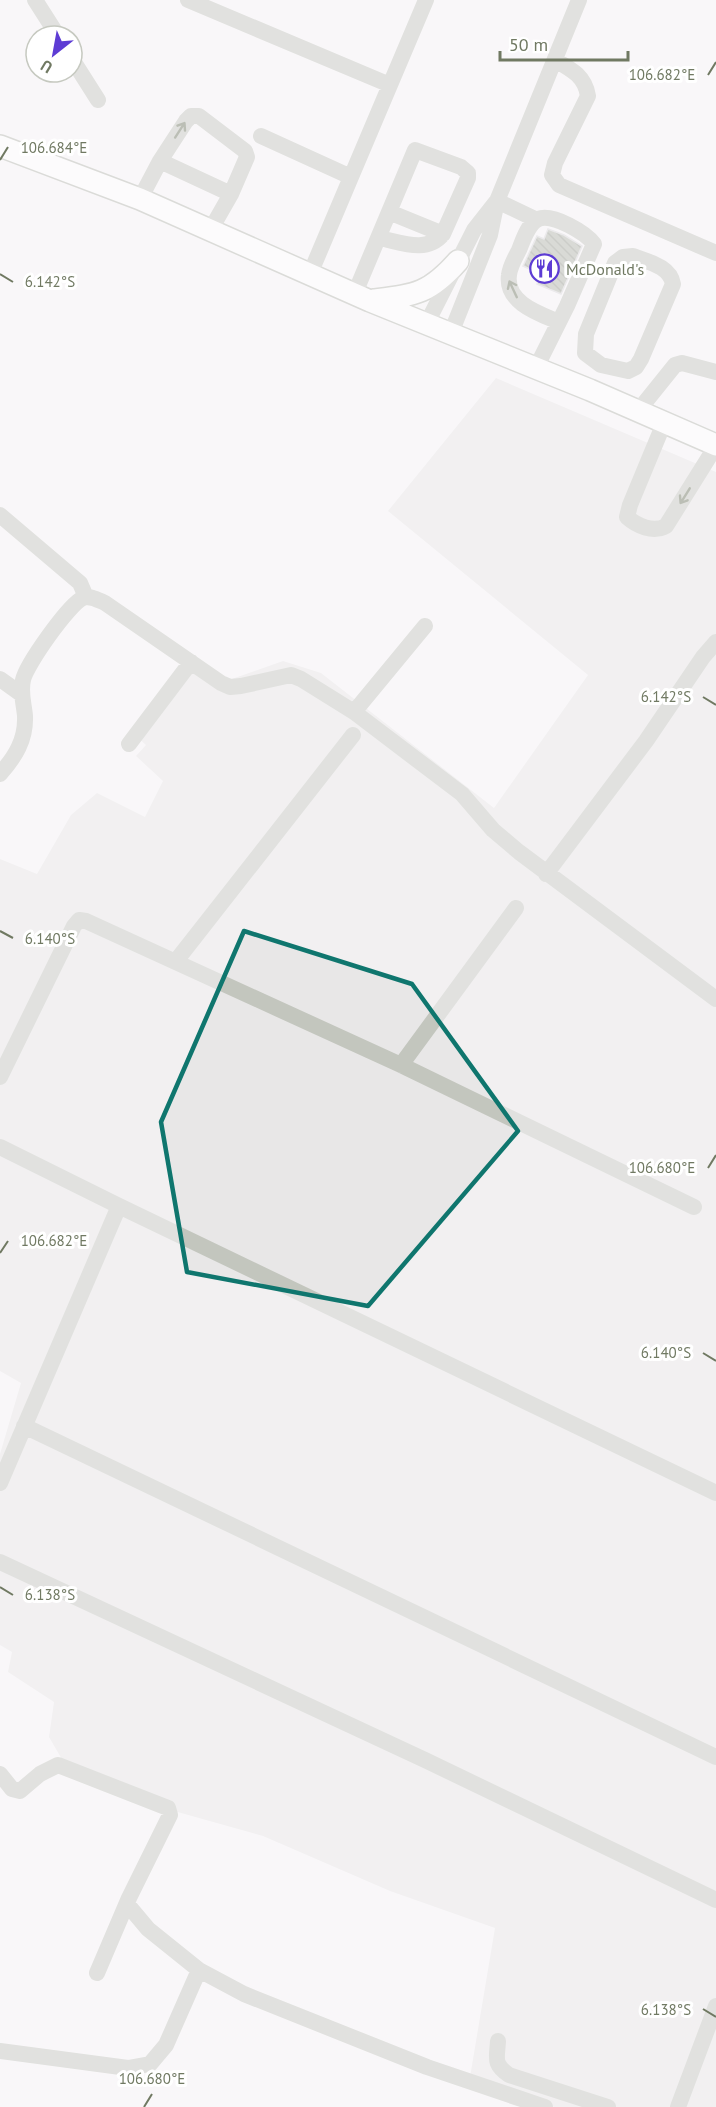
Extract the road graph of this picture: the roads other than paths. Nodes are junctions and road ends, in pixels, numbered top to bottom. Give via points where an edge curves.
1 (35, 0) edge
2 (188, 0) edge
3 (579, 0) edge
4 (423, 1) edge
5 (50, 24) edge
6 (555, 60) junction
7 (84, 78) edge
8 (390, 85) junction
9 (98, 100) dead end
10 (261, 136) dead end
11 (0, 146) edge
12 (160, 160) junction
13 (351, 177) junction
14 (231, 194) junction
15 (140, 199) junction
16 (496, 201) junction
17 (389, 212) junction
18 (537, 220) junction
19 (211, 229) junction
20 (443, 234) junction
21 (379, 238) junction
22 (716, 253) edge
23 (458, 261) junction
24 (310, 274) junction
25 (363, 297) junction
26 (559, 322) junction
27 (426, 323) junction
28 (451, 333) junction
29 (601, 365) junction
30 (536, 368) junction
31 (716, 372) edge
32 (590, 390) junction
33 (638, 411) junction
34 (664, 423) junction
35 (716, 446) edge
36 (0, 515) edge
37 (86, 597) junction
38 (425, 626) dead end
39 (716, 642) edge
40 (191, 662) junction
41 (0, 679) edge
42 (21, 694) junction
43 (354, 712) junction
44 (352, 735) dead end
45 (129, 744) dead end
46 (0, 774) edge
47 (546, 874) junction
48 (516, 908) dead end
49 (176, 962) junction
50 (716, 999) edge
51 (401, 1065) junction
52 (0, 1077) edge
53 (0, 1147) edge
54 (119, 1206) junction
55 (694, 1208) dead end
56 (24, 1426) junction
57 (0, 1483) edge
58 (716, 1492) edge
59 (0, 1562) edge
60 (716, 1757) edge
61 (0, 1774) edge
62 (716, 1900) edge
63 (127, 1904) junction
64 (199, 1970) junction
65 (97, 1973) dead end
66 (716, 2006) edge
67 (498, 2040) dead end
68 (0, 2051) edge
69 (545, 2107) edge
70 (608, 2107) edge
71 (678, 2107) edge

1 - 5 street
2 - 8 street
3 - 6 street
4 - 8 street
6 - 16 street
6 - 22 street via 586,84 588,96 555,163 552,175 558,185
7 - 9 street
8 - 13 street
10 - 13 street
11 - 15 main road
12 - 14 street
12 -> 14 street via 186,120 199,116 248,157
12 - 15 street
13 - 24 street
14 - 19 street
15 - 19 main road
16 - 18 street
16 - 23 street via 474,230
16 - 28 street via 490,235
17 - 20 street
17 - 20 street via 416,150 461,167 468,178
17 - 21 street
26 -> 18 street via 529,309 517,298 508,278 530,226
18 - 26 street via 546,218 582,232 594,244
19 - 24 main road
20 - 21 street via 421,246
21 - 25 street
23 - 25 main road via 426,290 401,297
23 - 27 street
24 - 25 main road
25 - 27 main road
26 - 30 street
27 - 28 main road
28 - 30 main road
29 - 29 street via 585,353 586,334 615,263 633,256 665,270 673,284 636,367 628,371
29 - 32 street
30 - 32 main road
31 - 33 street via 682,363 675,365
32 - 33 main road
33 - 34 main road
34 - 35 main road
35 -> 34 street via 666,526 659,530 633,523 627,517 630,505
36 - 37 street via 80,583
37 - 40 street via 105,603
37 - 42 street via 74,604 45,642 23,677
38 - 43 street
39 - 47 street
40 - 43 street via 230,687 291,675
40 - 45 street
41 - 42 street
42 - 46 street via 25,716 23,739
43 - 47 street via 462,794 493,830
44 - 49 street
47 - 50 street
48 - 51 street
49 - 51 street
49 - 52 street via 79,920
51 - 55 street
53 - 54 street
54 - 56 street
54 - 58 street
56 - 57 street
56 - 60 street
59 - 62 street
61 - 63 street via 12,1789 20,1791 40,1773 58,1765 168,1808 170,1815
63 - 64 street via 148,1929
63 - 65 street
64 - 68 street via 166,2045 150,2064 128,2068
64 - 69 street via 244,1994 428,2067
66 - 71 street
67 - 70 street via 497,2062 509,2075

